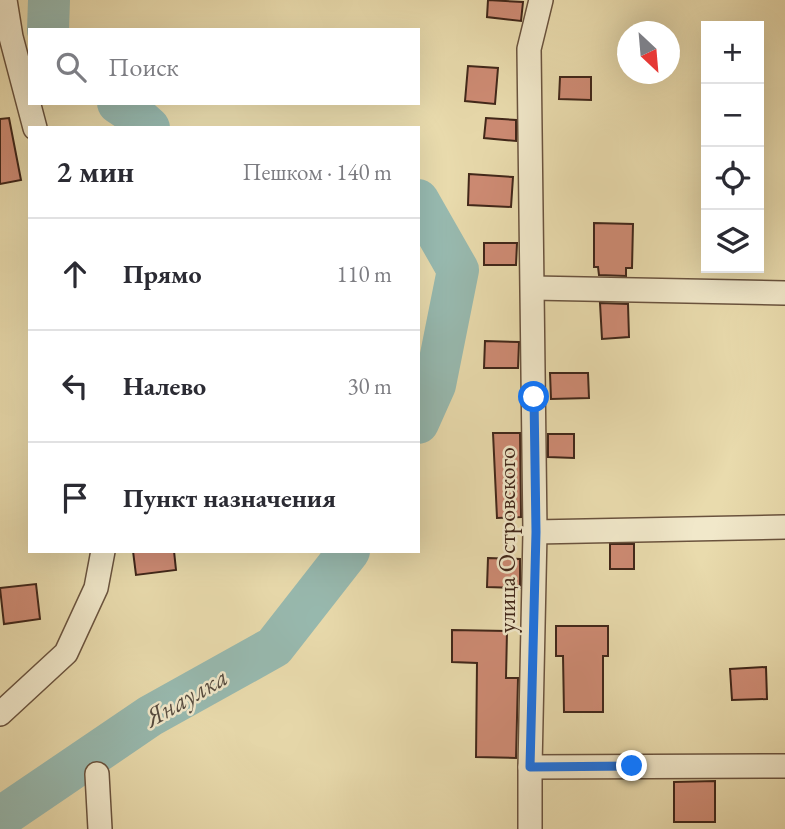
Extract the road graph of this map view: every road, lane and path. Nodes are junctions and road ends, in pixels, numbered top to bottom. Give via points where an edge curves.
1 (5, 0) edge
2 (541, 0) edge
3 (28, 101) edge
4 (29, 105) edge
5 (34, 126) edge
6 (533, 288) junction
7 (785, 293) edge
8 (785, 527) edge
9 (536, 532) junction
10 (103, 553) edge
11 (0, 714) edge
12 (785, 766) edge
13 (530, 767) junction
14 (97, 774) dead end
15 (100, 829) edge
16 (530, 829) edge

1 - 3 street
2 - 6 street, улица Островского via 529,48
4 - 5 street
6 - 7 street
6 - 9 street, улица Островского
8 - 9 street
9 - 13 street, улица Островского
10 - 11 street via 96,589 66,653
12 - 13 street
13 - 16 street, улица Островского
14 - 15 street

